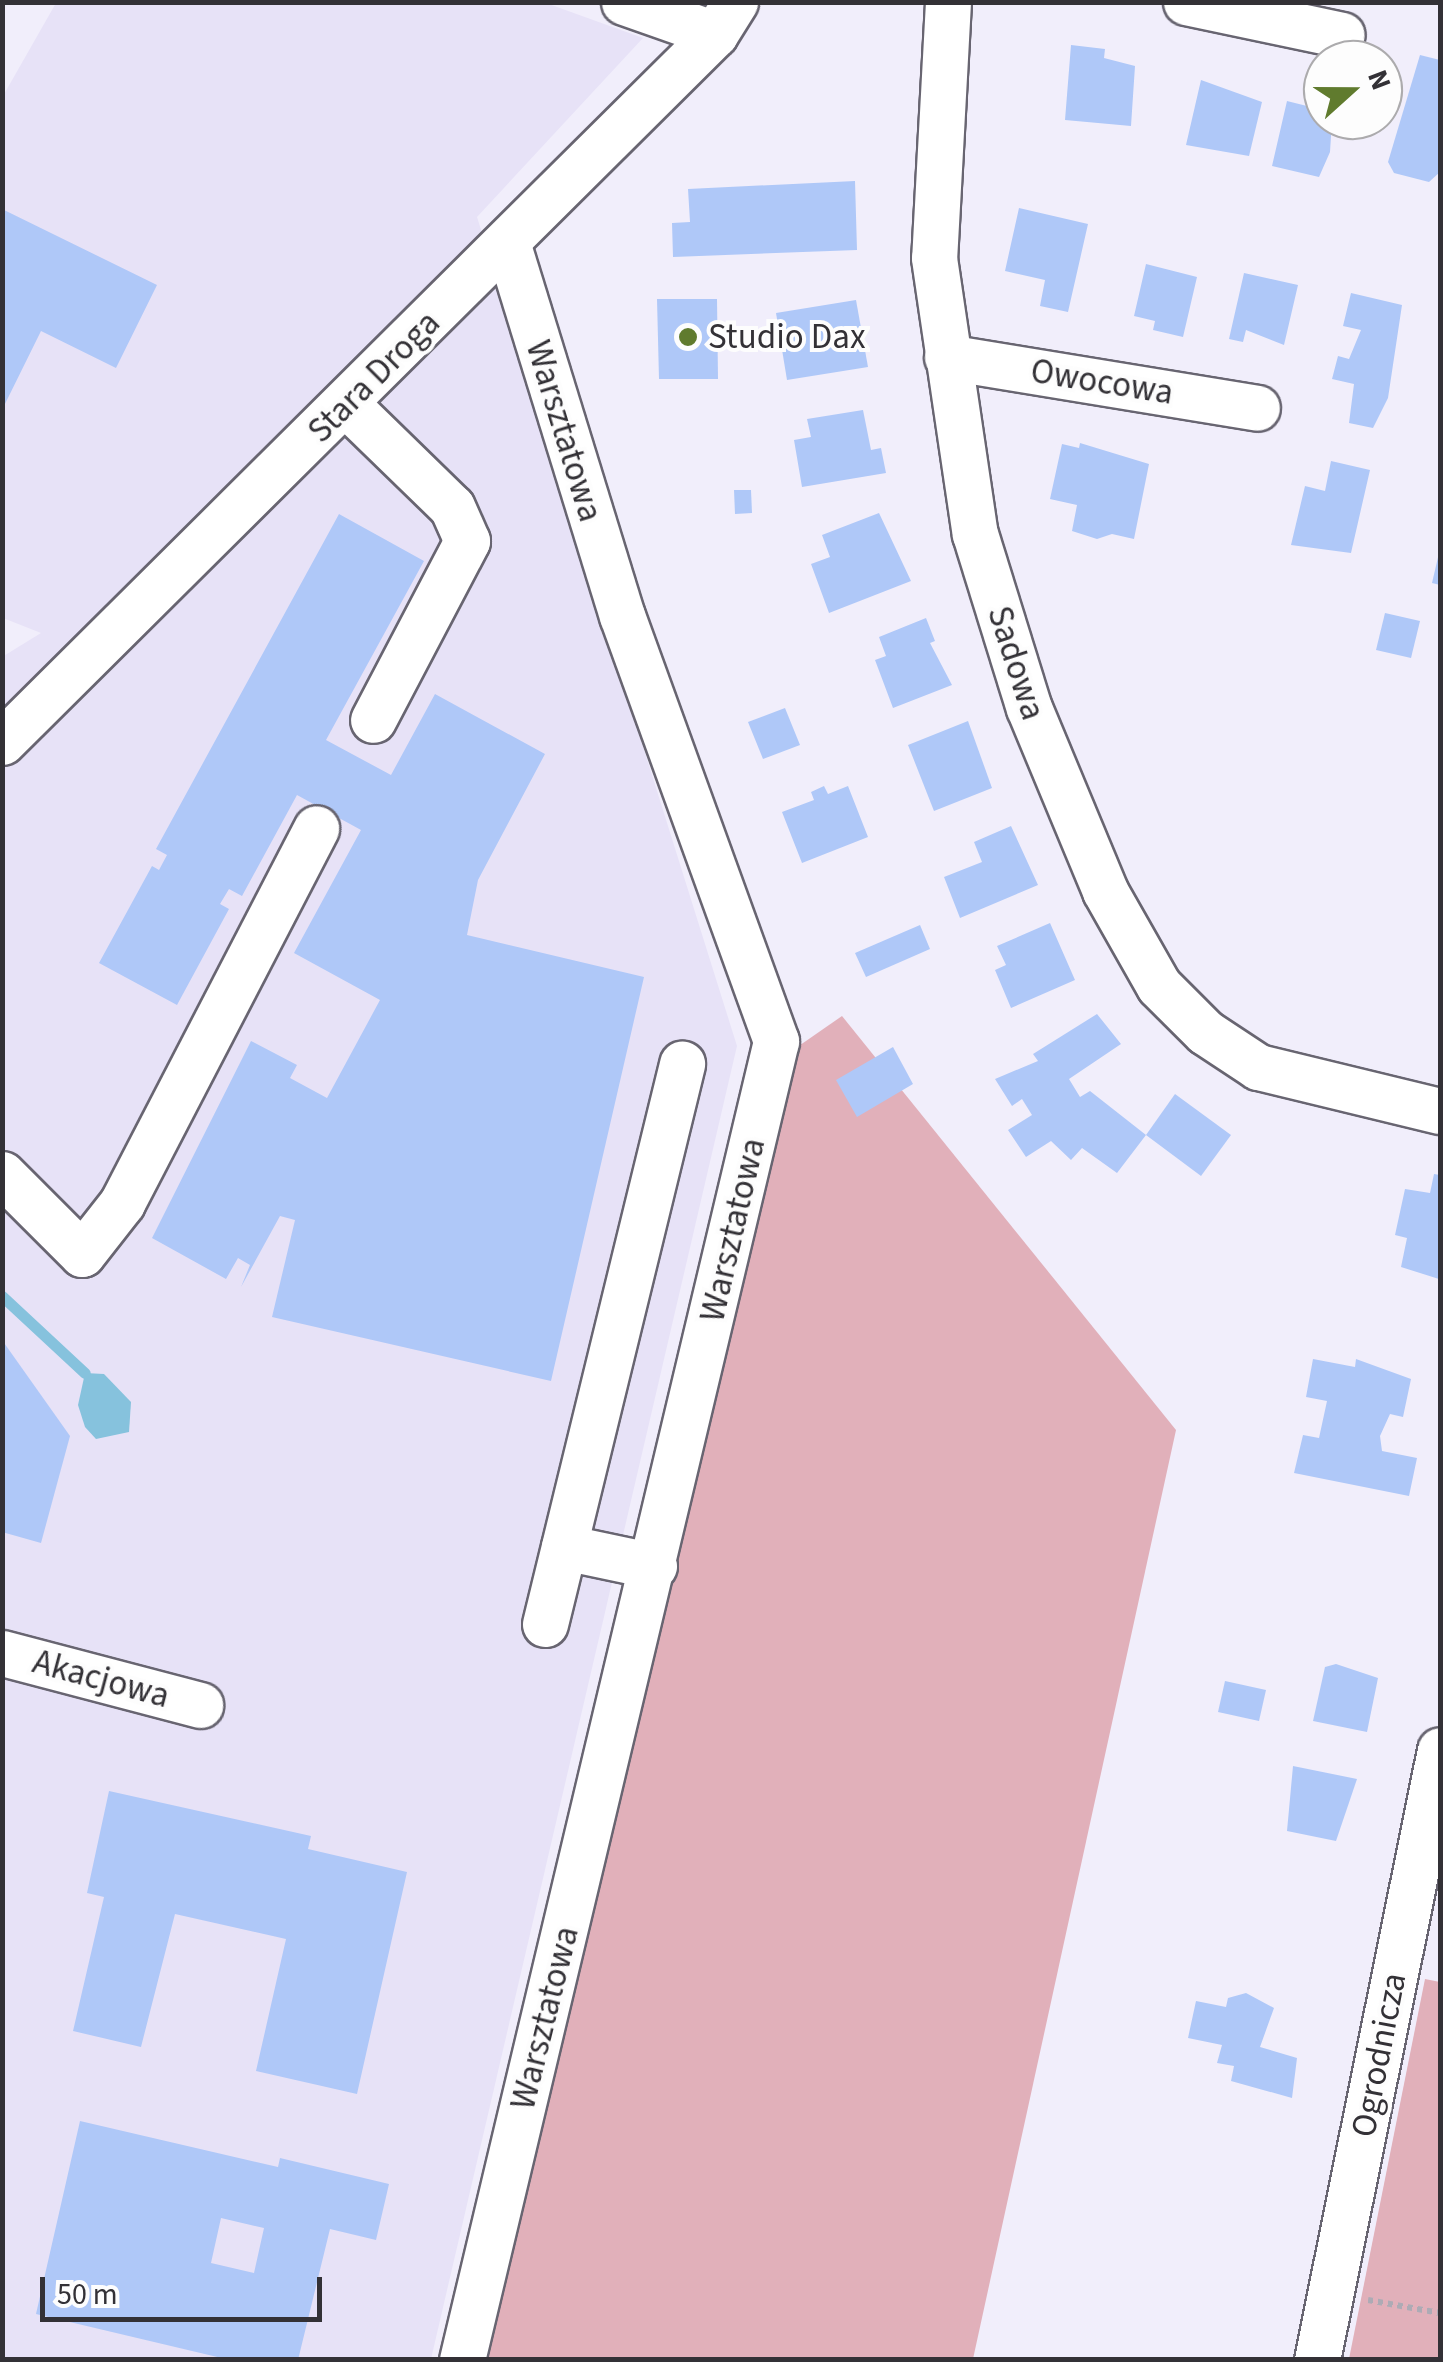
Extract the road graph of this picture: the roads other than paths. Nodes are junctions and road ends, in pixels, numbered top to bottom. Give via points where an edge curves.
1 (624, 2) edge
2 (948, 2) edge
3 (1186, 2) edge
4 (725, 18) edge
5 (1342, 34) dead end
6 (507, 243) junction
7 (947, 357) junction
8 (347, 405) junction
9 (1258, 408) dead end
10 (373, 720) dead end
11 (2, 742) edge
12 (316, 828) dead end
13 (682, 1064) dead end
14 (1440, 1111) edge
15 (2, 1174) edge
16 (564, 1547) junction
17 (654, 1566) junction
18 (545, 1624) dead end
19 (2, 1652) edge
20 (200, 1704) dead end
21 (1440, 1750) edge
22 (462, 2360) edge
23 (1317, 2360) edge

1 - 4 street
2 - 7 street, Sadowa via 934,258
3 - 5 street
4 - 6 street, Stara Droga
6 - 8 street, Stara Droga
6 - 17 street, Warsztatowa via 622,616 776,1041
7 - 9 street, Owocowa
7 - 14 street, Sadowa via 975,534 1029,708 1105,891 1159,986 1205,1032 1258,1066
8 - 10 street via 452,507 467,541
8 - 11 street, Stara Droga
12 - 15 street via 122,1203 82,1254
13 - 16 street
16 - 17 street
16 - 18 street
17 - 22 street, Warsztatowa
19 - 20 street, Akacjowa
21 - 23 street, Ogrodnicza

